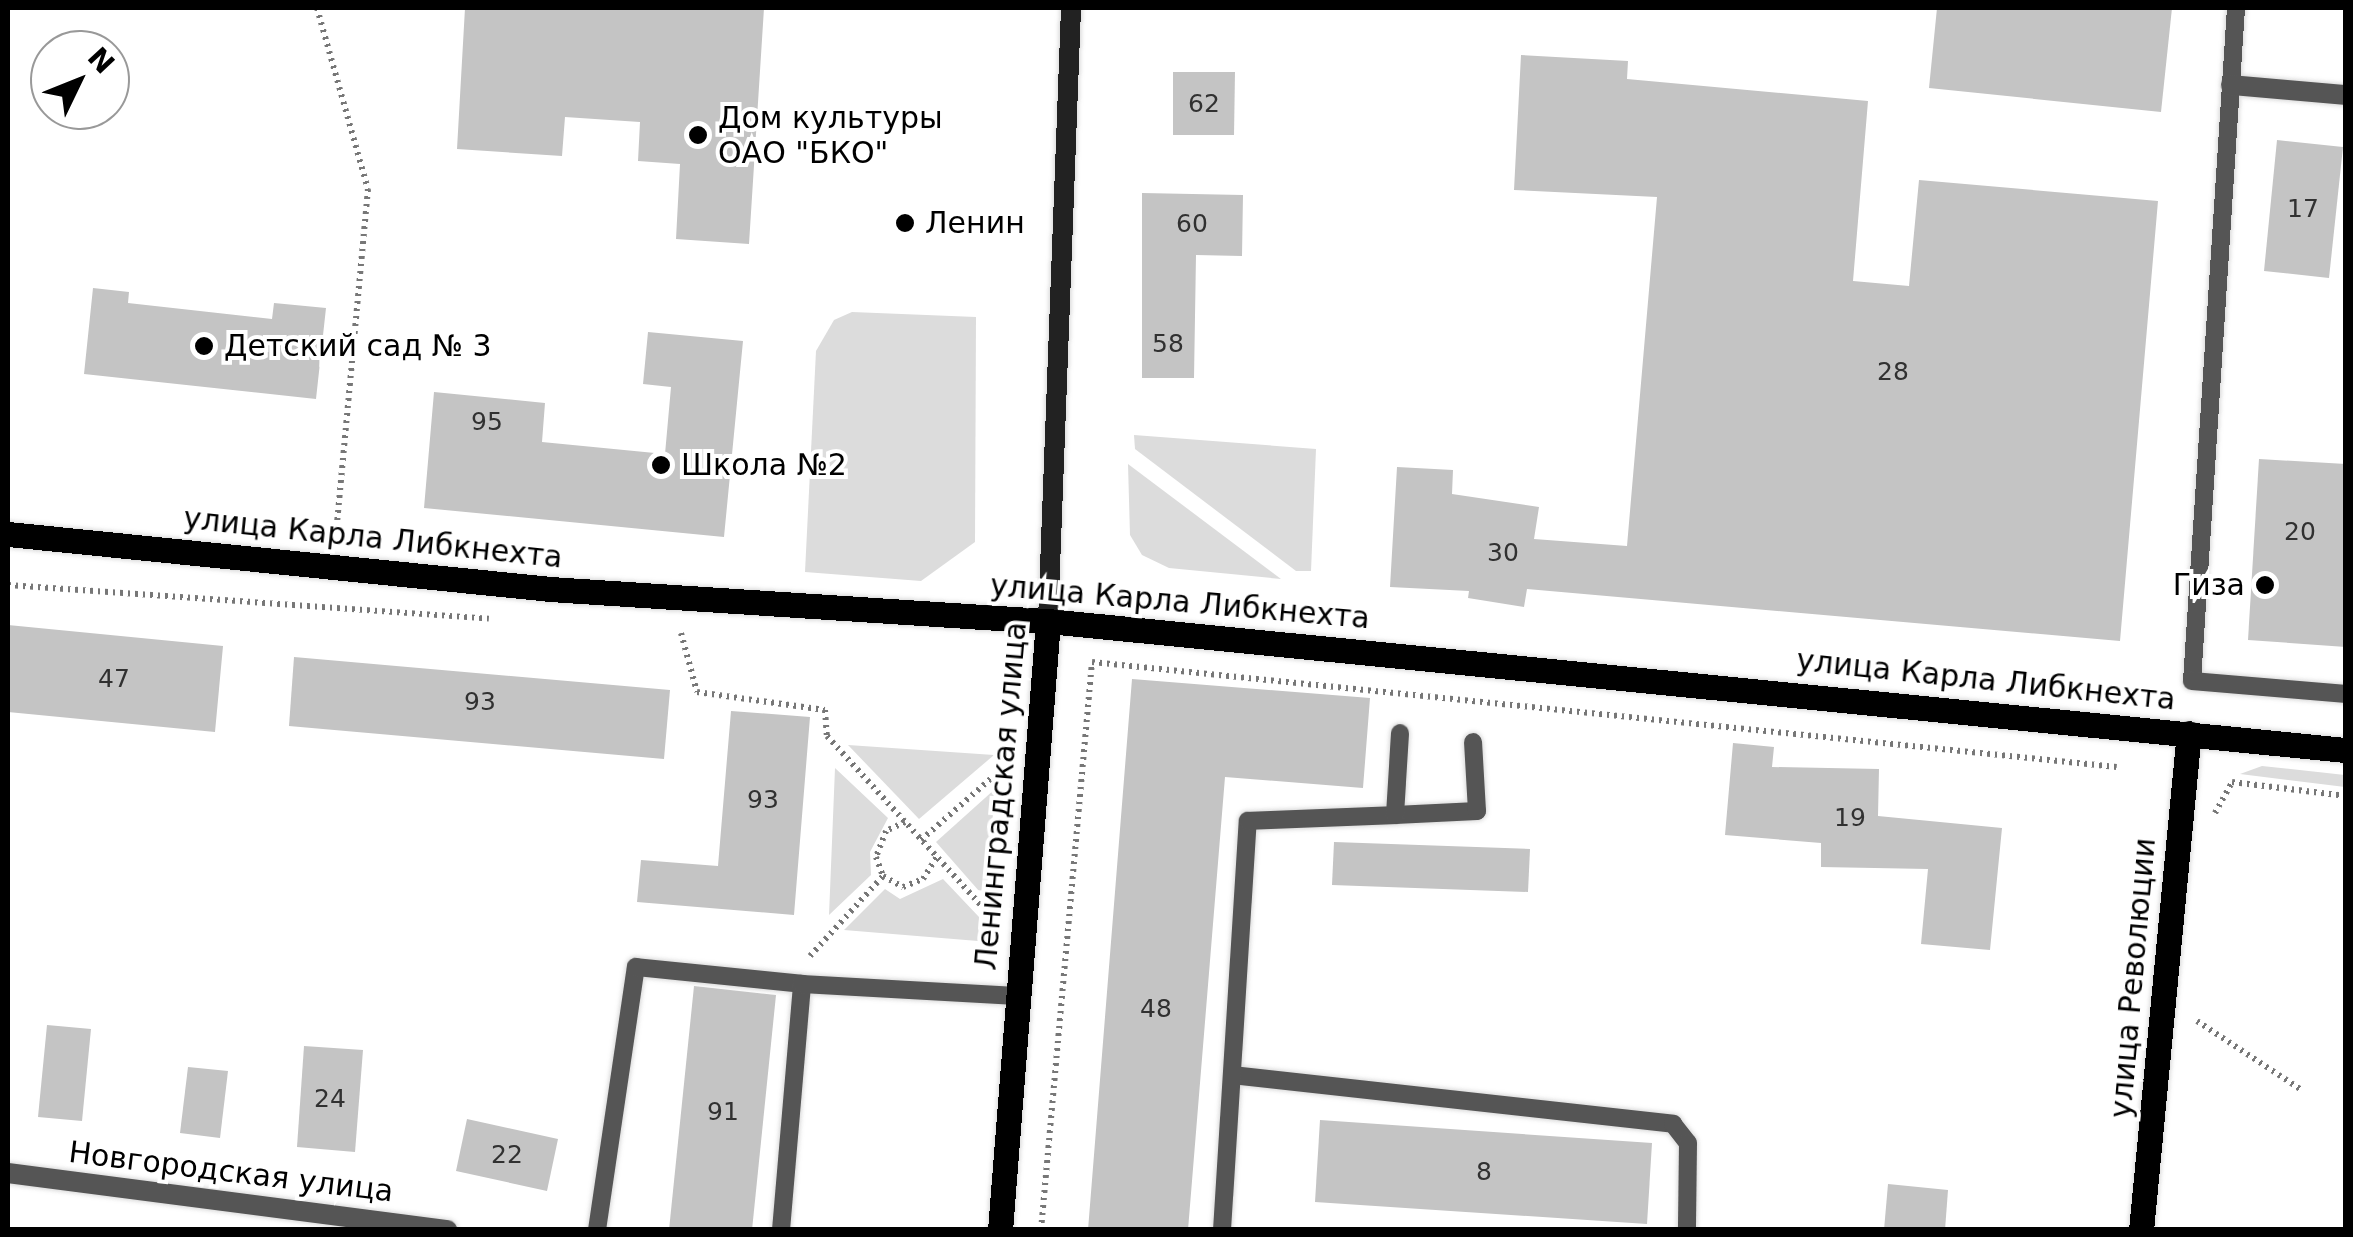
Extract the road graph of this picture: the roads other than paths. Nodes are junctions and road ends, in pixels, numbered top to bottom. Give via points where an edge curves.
1 (1072, 8) edge
2 (2236, 8) edge
3 (2230, 85) junction
4 (2346, 95) edge
5 (8, 534) edge
6 (1048, 621) junction
7 (2346, 694) edge
8 (1400, 733) dead end
9 (2189, 733) junction
10 (1473, 742) dead end
11 (2346, 750) edge
12 (1395, 815) junction
13 (802, 984) junction
14 (1017, 996) junction
15 (1232, 1075) junction
16 (8, 1173) edge
17 (447, 1230) edge
18 (597, 1230) edge
19 (781, 1230) edge
20 (1000, 1230) edge
21 (1222, 1230) edge
22 (1687, 1230) edge
23 (2142, 1230) edge

1 - 6 street, Ленинградская улица
2 - 3 lane
3 - 4 street
3 - 7 lane via 2192,681
5 - 6 main road, улица Карла Либкнехта via 550,589
6 - 9 main road, улица Карла Либкнехта
6 - 14 main road, Ленинградская улица
8 - 12 lane
9 - 11 main road, улица Карла Либкнехта
9 - 23 main road, улица Революции
10 - 12 lane via 1477,811
12 - 15 lane via 1248,821
13 - 14 lane
13 - 18 lane via 636,967
13 - 19 lane
14 - 20 main road, Ленинградская улица
15 - 21 lane
15 - 22 lane via 1673,1124 1688,1143
16 - 17 street, Новгородская улица

